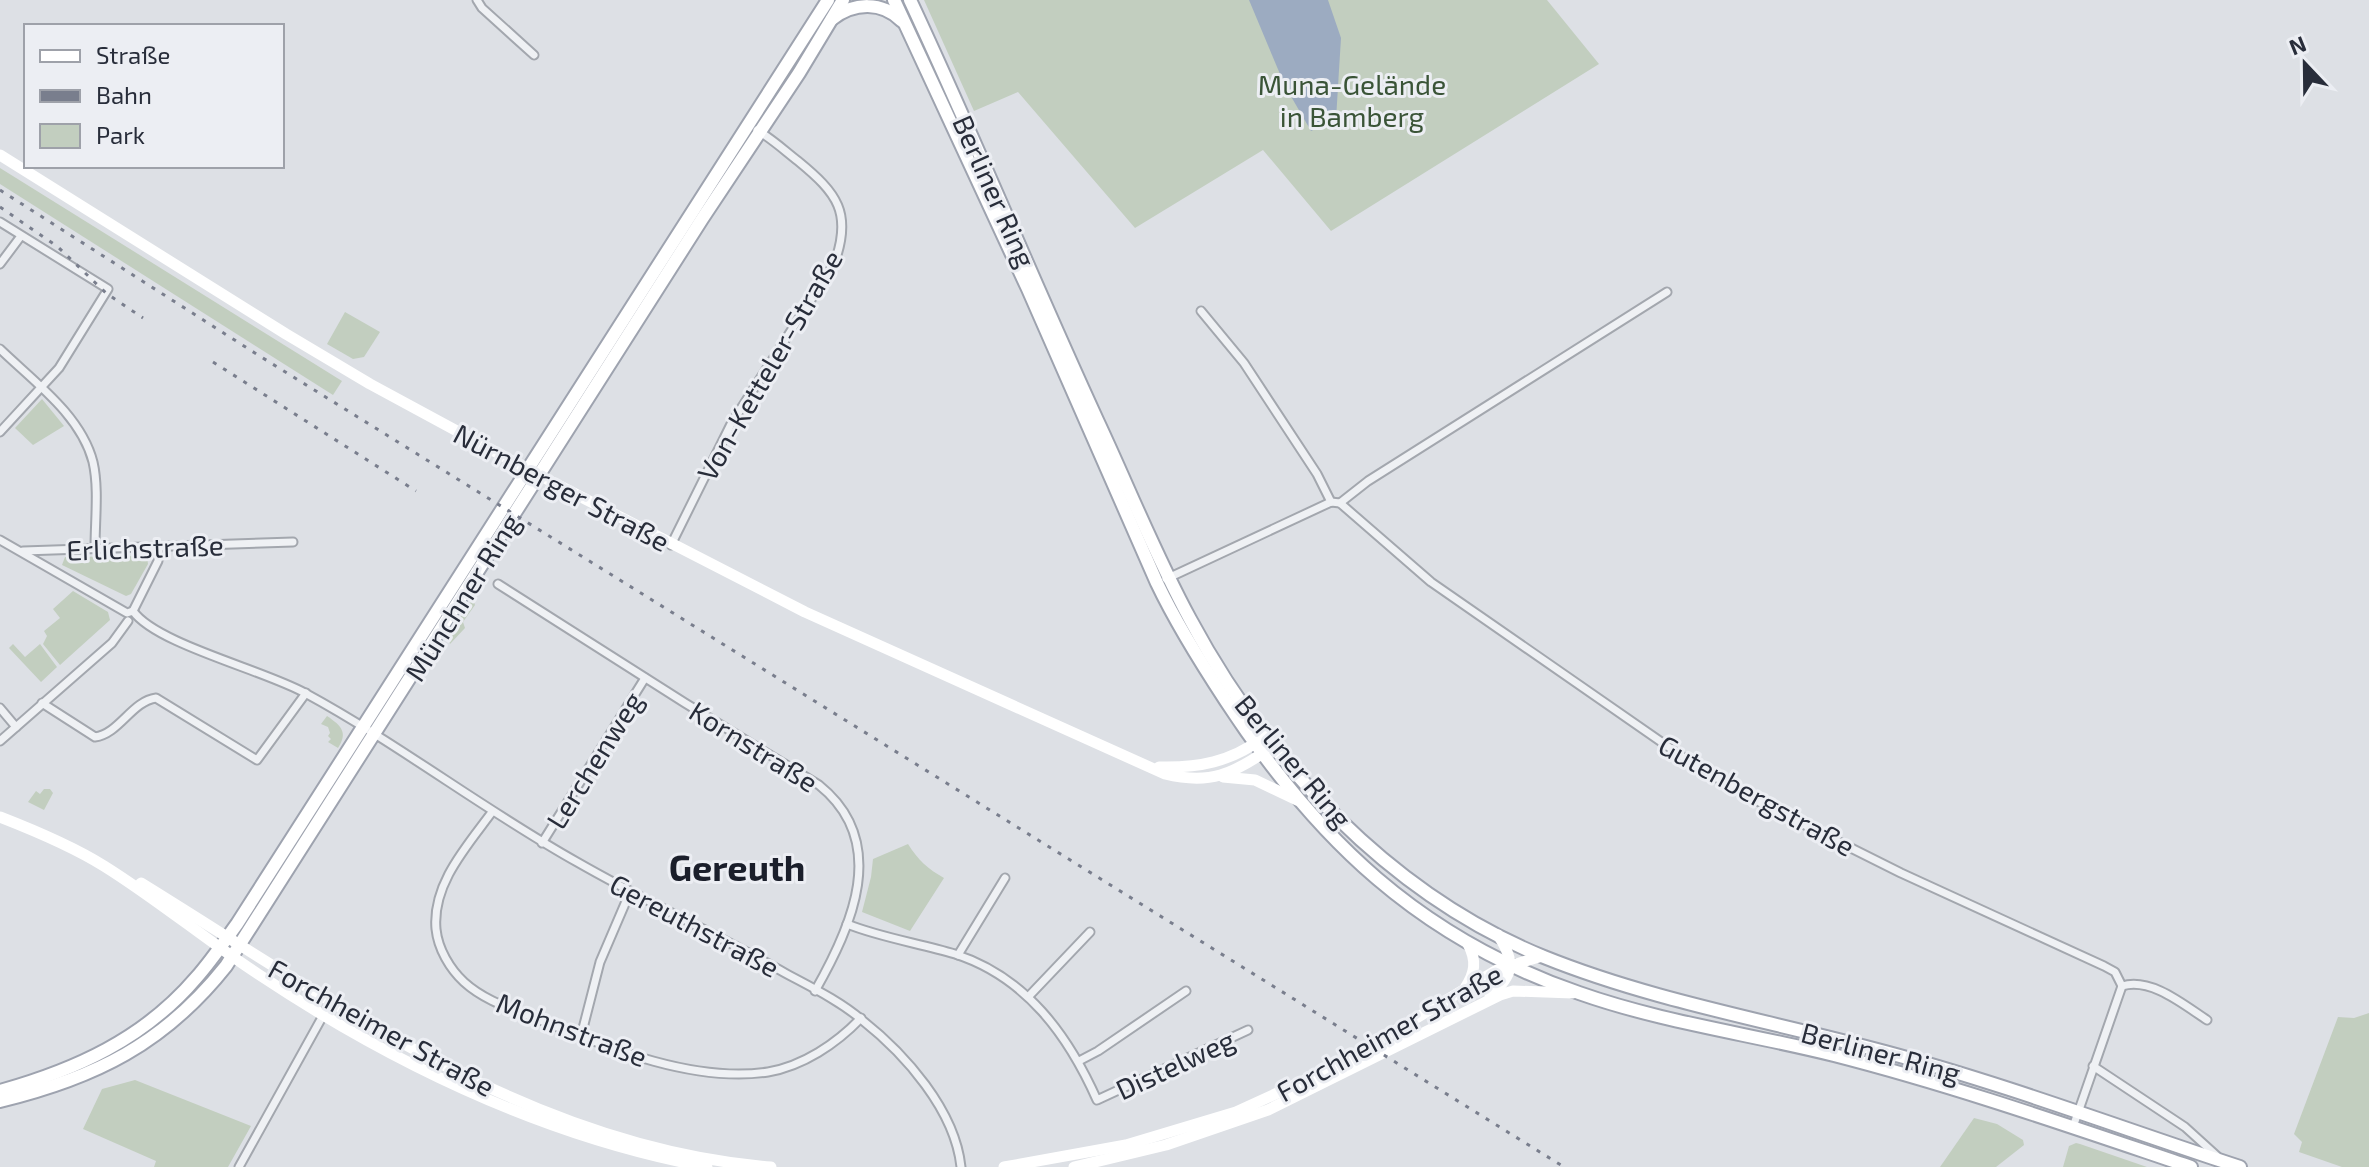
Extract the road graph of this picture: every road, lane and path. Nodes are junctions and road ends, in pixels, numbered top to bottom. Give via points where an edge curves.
1 (477, 0) edge
2 (828, 0) edge
3 (843, 0) edge
4 (894, 0) edge
5 (910, 0) edge
6 (830, 21) junction
7 (907, 26) junction
8 (534, 55) dead end
9 (749, 125) junction
10 (761, 132) junction
11 (0, 155) edge
12 (0, 222) edge
13 (21, 236) junction
14 (0, 264) edge
15 (1667, 292) dead end
16 (1201, 311) dead end
17 (0, 349) edge
18 (41, 388) junction
19 (0, 432) edge
20 (1336, 503) junction
21 (0, 540) edge
22 (293, 542) dead end
23 (671, 545) junction
24 (159, 546) junction
25 (95, 548) junction
26 (21, 552) junction
27 (1163, 580) junction
28 (498, 584) dead end
29 (131, 616) junction
30 (645, 678) junction
31 (306, 693) junction
32 (42, 703) junction
33 (0, 708) edge
34 (16, 727) junction
35 (368, 732) junction
36 (0, 741) edge
37 (1270, 741) junction
38 (1258, 749) junction
39 (1152, 767) junction
40 (1223, 777) junction
41 (1300, 802) junction
42 (492, 812) junction
43 (0, 817) edge
44 (542, 843) junction
45 (1005, 878) dead end
46 (630, 892) junction
47 (847, 924) junction
48 (1090, 932) dead end
49 (1498, 935) junction
50 (223, 943) junction
51 (1468, 944) junction
52 (236, 951) junction
53 (958, 955) junction
54 (1542, 956) junction
55 (1510, 965) junction
56 (2122, 986) junction
57 (815, 991) junction
58 (1186, 991) dead end
59 (1462, 993) junction
60 (1582, 994) junction
61 (1029, 996) junction
62 (1487, 999) junction
63 (330, 1003) junction
64 (324, 1015) junction
65 (861, 1018) junction
66 (2207, 1020) dead end
67 (1248, 1030) dead end
68 (581, 1036) junction
69 (1079, 1061) junction
70 (2093, 1066) junction
71 (0, 1091) edge
72 (0, 1101) edge
73 (2078, 1110) junction
74 (2073, 1127) junction
75 (2224, 1162) junction
76 (239, 1167) edge
77 (707, 1167) edge
78 (771, 1167) edge
79 (961, 1167) edge
80 (1004, 1167) edge
81 (1074, 1167) edge
82 (2191, 1167) edge
83 (2240, 1167) edge

1 - 8 street
2 - 9 main road, Münchner Ring
3 - 6 main road, Münchner Ring
4 - 7 main road, Berliner Ring
5 - 27 main road, Berliner Ring
6 - 7 main road via 855,7 878,7
6 - 10 main road, Münchner Ring
7 - 27 main road, Berliner Ring
9 - 10 street, Von-Ketteler-Straße
9 - 35 main road, Münchner Ring
10 - 23 street, Von-Ketteler-Straße via 832,193 839,208 841,245 731,424
10 - 35 main road, Münchner Ring
11 - 23 street, Nürnberger Straße, bridge via 370,384
12 - 13 street
13 - 14 street
13 - 18 street via 108,289
15 - 20 street
16 - 20 street, Gutenbergstraße via 1236,352
17 - 18 street
18 - 19 street
18 - 25 street via 82,435 93,461
20 - 27 street
20 - 56 street, Gutenbergstraße via 1431,582 1696,766 1901,873 2104,966 2115,972
21 - 26 street
22 - 24 street, Erlichstraße
23 - 39 street, Nürnberger Straße via 805,612
24 - 25 street, Erlichstraße
24 - 29 street via 158,561
25 - 26 street, Erlichstraße
26 - 29 street, Gereuthstraße
27 - 37 main road, Berliner Ring
27 - 38 main road, Berliner Ring via 1180,628
28 - 30 street, Kornstraße
29 - 31 street, Gereuthstraße
29 - 32 street via 112,643
30 - 44 street, Lerchenweg
30 - 47 street, Kornstraße via 834,799 856,839 861,867
31 - 32 street via 257,760 156,698 95,737
31 - 35 street, Gereuthstraße
32 - 34 street
33 - 34 street
34 - 36 street
35 - 42 street, Gereuthstraße
35 - 50 main road, Münchner Ring
35 - 52 main road, Münchner Ring
37 - 38 street
37 - 49 main road, Berliner Ring via 1316,796 1379,855
38 - 39 street, Nürnberger Straße via 1206,766
38 - 40 street, Nürnberger Straße
38 - 41 main road, Berliner Ring
39 - 40 street, Nürnberger Straße via 1181,778
40 - 41 street via 1255,780
41 - 51 main road, Berliner Ring via 1367,872
42 - 44 street, Gereuthstraße
42 - 68 street, Mohnstraße via 441,890 436,932 443,953 465,983 494,1003
43 - 50 street, Forchheimer Straße via 133,878
44 - 46 street, Gereuthstraße
45 - 53 street
46 - 57 street, Gereuthstraße
46 - 68 street via 600,962
47 - 53 street, Distelweg
47 - 57 street, Kornstraße
48 - 61 street
49 - 54 main road, Berliner Ring
49 - 55 street
50 - 52 street, Forchheimer Straße
50 - 71 main road, Münchner Ring via 176,999 127,1039 70,1069
51 - 55 main road, Berliner Ring
51 - 59 street via 1474,970
52 - 63 street, Forchheimer Straße
52 - 64 street, Forchheimer Straße
52 - 72 main road, Münchner Ring via 198,999 136,1050 65,1084
53 - 61 street, Distelweg
54 - 55 street, Forchheimer Straße
54 - 73 main road, Berliner Ring
55 - 59 street, Forchheimer Straße
55 - 60 main road, Berliner Ring
55 - 62 street via 1507,980
56 - 66 street via 2151,988
56 - 70 street
57 - 65 street, Gereuthstraße
58 - 69 street, Distelweg
59 - 80 street, Forchheimer Straße via 1334,1067 1236,1112 1126,1145
60 - 62 street, Forchheimer Straße via 1513,991
60 - 74 main road, Berliner Ring via 1903,1074
61 - 69 street, Distelweg
62 - 81 street, Forchheimer Straße via 1268,1110 1166,1145
63 - 64 street
63 - 78 street, Forchheimer Straße via 417,1053 563,1118 664,1149
64 - 76 street
64 - 77 street, Forchheimer Straße via 498,1105 628,1149
65 - 68 street, Mohnstraße via 811,1057 769,1072 745,1074 660,1062
65 - 79 street, Gereuthstraße via 910,1065 931,1094 957,1145
67 - 69 street, Distelweg via 1097,1100
70 - 73 street
70 - 75 street via 2185,1127
73 - 74 street
73 - 75 main road, Berliner Ring
74 - 82 main road, Berliner Ring
75 - 83 main road, Berliner Ring

